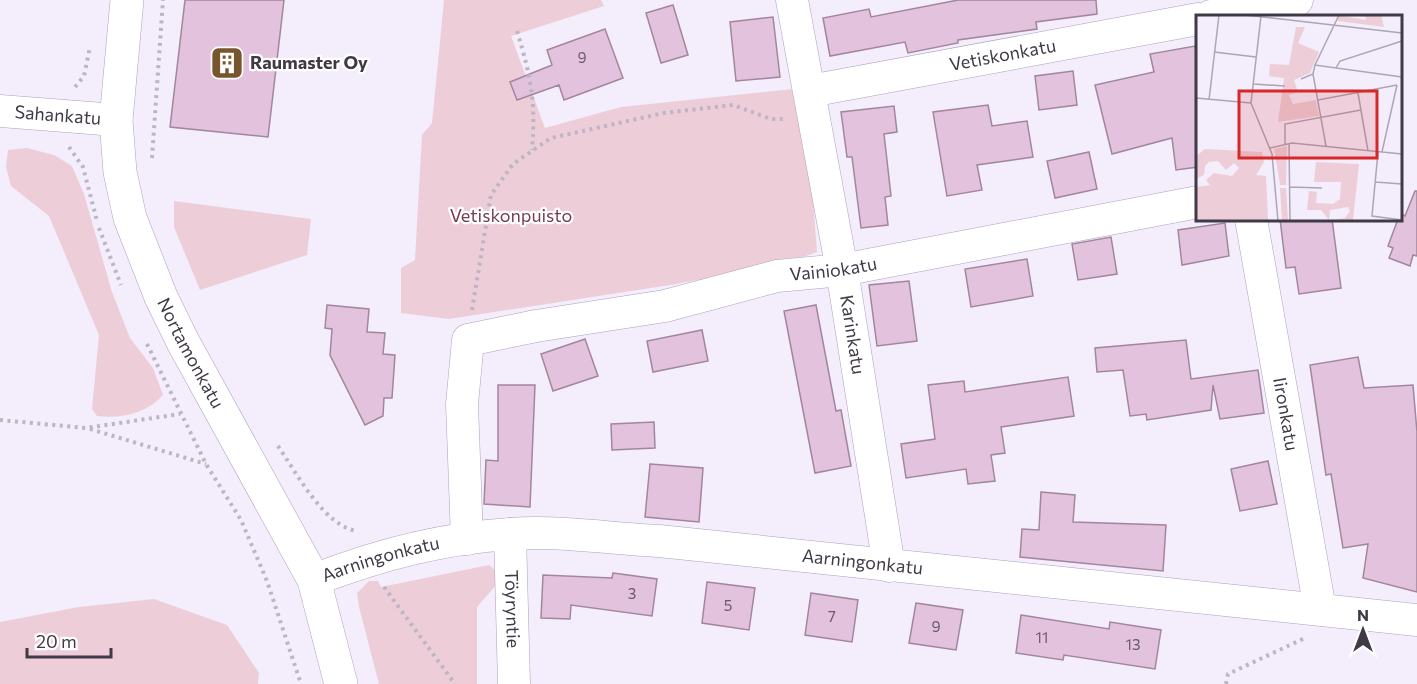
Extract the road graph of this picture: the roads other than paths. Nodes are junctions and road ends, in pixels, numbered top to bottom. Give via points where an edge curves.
1 (127, 0) edge
2 (792, 0) edge
3 (1297, 0) edge
4 (1219, 15) edge
5 (1196, 19) edge
6 (812, 105) junction
7 (0, 111) edge
8 (116, 120) junction
9 (1196, 202) edge
10 (1251, 220) edge
11 (842, 270) junction
12 (510, 534) junction
13 (467, 539) junction
14 (889, 566) junction
15 (314, 580) junction
16 (1320, 609) junction
17 (1417, 620) edge
18 (341, 684) edge
19 (514, 684) edge

1 - 8 main road, Nortamonkatu
2 - 6 street, Karinkatu
3 - 4 street
5 - 6 street, Vetiskonkatu
6 - 11 street, Karinkatu
7 - 8 street, Sahankatu
8 - 15 main road, Nortamonkatu via 120,172 130,218 161,297
9 - 11 street, Vainiokatu
10 - 16 street, Iironkatu
11 - 13 street, Vainiokatu via 777,276 665,306 468,340 462,404
11 - 14 street, Karinkatu
12 - 13 street, Aarningonkatu
12 - 14 street, Aarningonkatu via 659,541
12 - 19 street, Töyryntie
13 - 15 street, Aarningonkatu via 369,545
14 - 16 street, Aarningonkatu
15 - 18 main road, Nortamonkatu
16 - 17 street, Aarningonkatu

